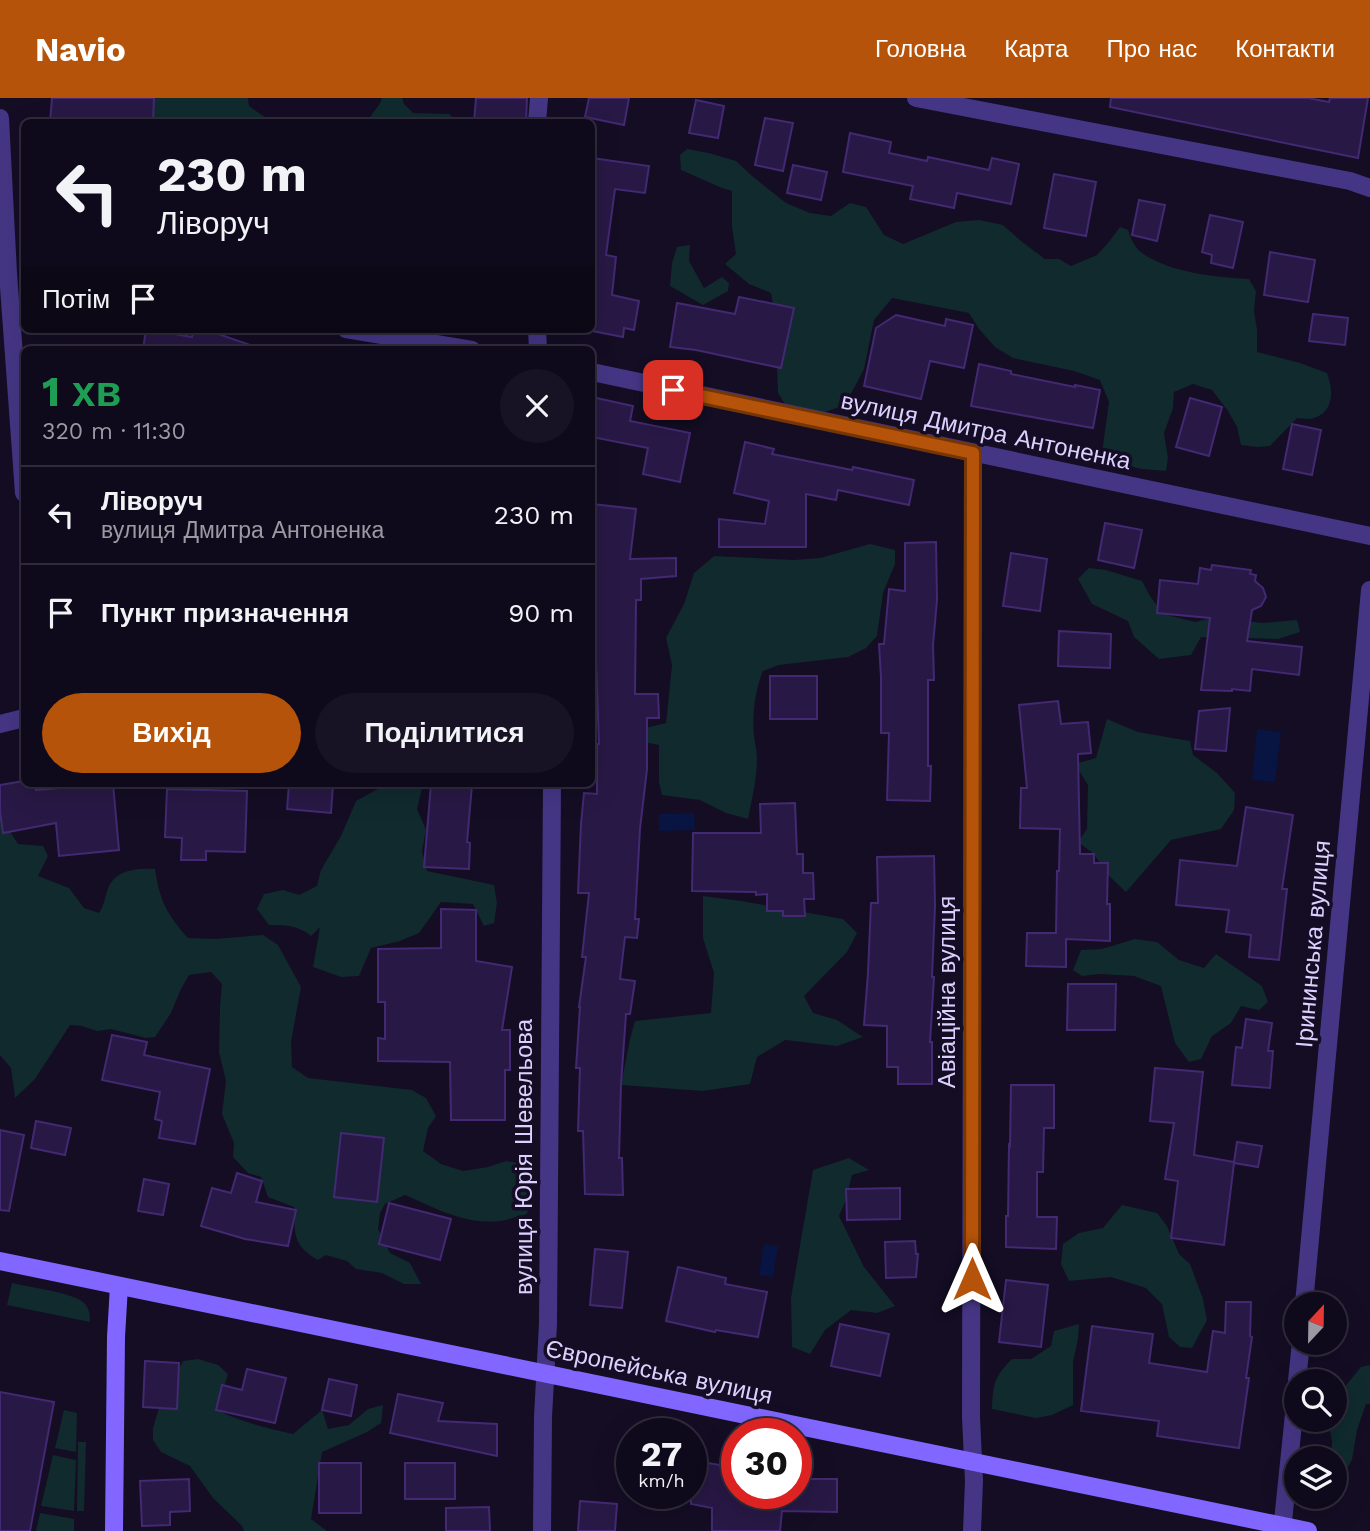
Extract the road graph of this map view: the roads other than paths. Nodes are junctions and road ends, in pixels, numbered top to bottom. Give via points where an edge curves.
1 (539, 98) edge
2 (916, 98) edge
3 (0, 118) edge
4 (537, 119) edge
5 (1370, 188) edge
6 (11, 273) edge
7 (370, 333) edge
8 (448, 346) edge
9 (595, 373) edge
10 (21, 442) edge
11 (973, 453) junction
12 (1370, 536) edge
13 (1370, 590) edge
14 (21, 719) edge
15 (0, 724) edge
16 (552, 787) edge
17 (0, 1261) edge
18 (119, 1286) junction
19 (1305, 1292) edge
20 (546, 1374) junction
21 (1292, 1432) edge
22 (973, 1462) junction
23 (1282, 1528) edge
24 (114, 1531) edge
25 (542, 1531) edge
26 (972, 1531) edge
27 (1308, 1531) edge

1 - 4 street
2 - 5 street
3 - 6 street
6 - 10 street
7 - 8 street
9 - 11 street, вулиця Дмитра Антоненка
11 - 12 street, вулиця Дмитра Антоненка
11 - 22 street, Авіаційна вулиця
13 - 19 street, Ірининська вулиця
14 - 15 street
16 - 20 street, вулиця Юрія Шевельова
17 - 18 main road, Європейська вулиця
18 - 20 main road, Європейська вулиця
18 - 24 main road
20 - 22 main road, Європейська вулиця
20 - 25 street, вулиця Юрія Шевельова
21 - 23 street
22 - 23 main road, Європейська вулиця
22 - 26 street, Авіаційна вулиця
23 - 27 main road, Європейська вулиця

